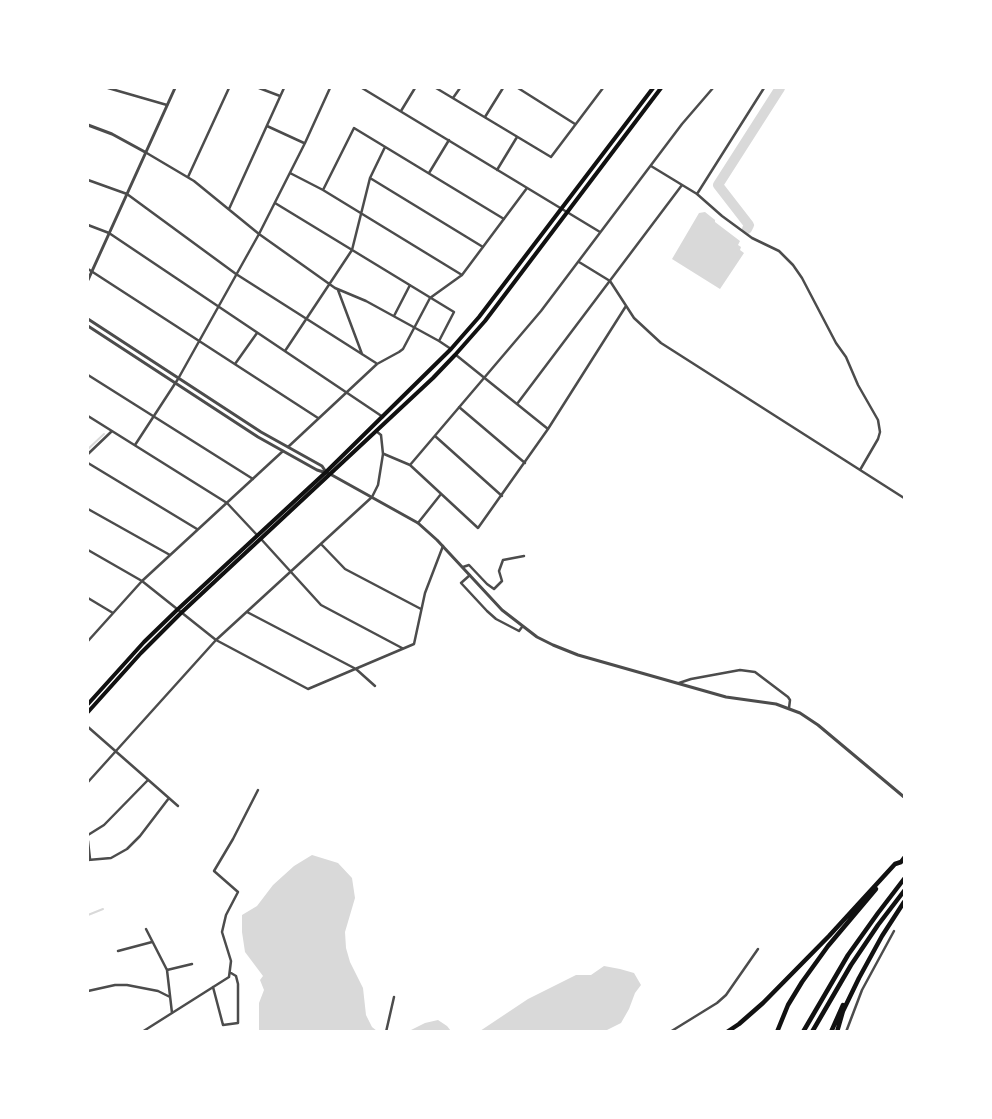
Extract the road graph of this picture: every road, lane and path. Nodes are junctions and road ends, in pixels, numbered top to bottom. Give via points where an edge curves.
1 (108, 88) edge
2 (174, 88) edge
3 (229, 88) edge
4 (259, 88) edge
5 (284, 88) edge
6 (330, 88) edge
7 (362, 88) edge
8 (415, 88) edge
9 (436, 88) edge
10 (460, 88) edge
11 (502, 88) edge
12 (518, 88) edge
13 (596, 88) edge
14 (653, 88) edge
15 (661, 88) edge
16 (714, 88) edge
17 (764, 88) edge
18 (602, 89) edge
19 (280, 96) junction
20 (454, 98) junction
21 (167, 105) junction
22 (401, 111) junction
23 (485, 117) junction
24 (575, 124) junction
25 (88, 125) edge
26 (267, 126) junction
27 (517, 137) junction
28 (449, 140) junction
29 (305, 143) junction
30 (386, 147) junction
31 (145, 152) junction
32 (651, 166) junction
33 (497, 170) junction
34 (290, 173) junction
35 (429, 173) junction
36 (188, 177) junction
37 (370, 178) junction
38 (88, 180) edge
39 (682, 185) junction
40 (527, 188) junction
41 (323, 190) junction
42 (127, 194) junction
43 (697, 194) junction
44 (274, 203) junction
45 (229, 209) junction
46 (561, 209) junction
47 (567, 212) junction
48 (361, 213) junction
49 (504, 219) junction
50 (88, 225) edge
51 (109, 233) junction
52 (600, 233) junction
53 (259, 234) junction
54 (483, 247) junction
55 (352, 250) junction
56 (579, 262) junction
57 (90, 270) edge
58 (236, 274) junction
59 (462, 275) junction
60 (88, 280) edge
61 (610, 280) junction
62 (329, 284) junction
63 (410, 285) junction
64 (338, 290) junction
65 (430, 298) junction
66 (218, 306) junction
67 (626, 306) junction
68 (394, 316) junction
69 (88, 319) edge
70 (306, 319) junction
71 (88, 326) edge
72 (414, 327) junction
73 (257, 333) junction
74 (199, 341) junction
75 (439, 341) junction
76 (451, 349) junction
77 (285, 351) junction
78 (362, 354) junction
79 (456, 355) junction
80 (235, 364) junction
81 (377, 364) junction
82 (88, 376) edge
83 (484, 378) junction
84 (178, 379) junction
85 (174, 384) junction
86 (346, 392) junction
87 (516, 404) junction
88 (459, 407) junction
89 (88, 416) edge
90 (154, 416) junction
91 (383, 417) junction
92 (318, 418) junction
93 (548, 429) junction
94 (112, 431) junction
95 (376, 431) junction
96 (435, 436) junction
97 (134, 445) junction
98 (288, 447) junction
99 (283, 451) junction
100 (88, 454) edge
101 (384, 454) junction
102 (88, 462) edge
103 (525, 463) junction
104 (410, 466) junction
105 (860, 470) junction
106 (326, 472) junction
107 (330, 474) junction
108 (253, 479) junction
109 (441, 494) junction
110 (502, 496) junction
111 (372, 497) junction
112 (904, 498) edge
113 (227, 502) junction
114 (88, 509) edge
115 (418, 523) junction
116 (198, 529) junction
117 (257, 535) junction
118 (261, 539) junction
119 (321, 544) junction
120 (443, 546) junction
121 (88, 550) edge
122 (170, 555) junction
123 (524, 556) dead end
124 (463, 567) junction
125 (290, 572) junction
126 (470, 575) junction
127 (142, 581) junction
128 (88, 598) edge
129 (422, 609) junction
130 (177, 610) junction
131 (113, 612) junction
132 (247, 612) junction
133 (181, 613) junction
134 (522, 627) junction
135 (216, 640) junction
136 (88, 641) edge
137 (403, 648) junction
138 (356, 669) junction
139 (679, 683) junction
140 (375, 686) dead end
141 (88, 704) edge
142 (789, 708) junction
143 (88, 712) edge
144 (88, 727) edge
145 (116, 751) junction
146 (148, 780) junction
147 (88, 782) edge
148 (258, 790) dead end
149 (904, 797) edge
150 (169, 798) junction
151 (178, 806) dead end
152 (88, 835) edge
153 (88, 841) edge
154 (88, 859) edge
155 (903, 860) edge
156 (904, 879) edge
157 (904, 891) edge
158 (904, 902) edge
159 (146, 929) dead end
160 (894, 931) dead end
161 (152, 942) junction
162 (758, 948) dead end
163 (118, 951) dead end
164 (192, 964) dead end
165 (167, 970) junction
166 (231, 973) junction
167 (859, 978) junction
168 (213, 987) junction
169 (88, 991) edge
170 (394, 997) dead end
171 (170, 998) junction
172 (172, 1013) junction
173 (142, 1032) edge
174 (386, 1032) edge
175 (670, 1032) edge
176 (727, 1032) edge
177 (777, 1032) edge
178 (803, 1032) edge
179 (812, 1032) edge
180 (831, 1032) edge
181 (837, 1032) edge
182 (846, 1032) edge

1 - 21 street
2 - 21 street
3 - 36 street
4 - 19 street
5 - 19 street
6 - 29 street
7 - 22 street
8 - 22 street
9 - 20 street
10 - 20 street
11 - 23 street
12 - 24 street
13 - 18 street
14 - 46 main road
15 - 47 main road
16 - 32 street
17 - 43 street
18 - 24 street
19 - 26 street
20 - 23 street
21 - 31 street
22 - 28 street
23 - 27 street
24 - 27 street via 551,157
25 - 31 street
26 - 29 street
26 - 45 street
27 - 33 street
28 - 33 street
28 - 35 street
29 - 34 street
30 - 35 street
30 - 37 street
30 - 41 street via 354,128
31 - 36 street
31 - 42 street
32 - 39 street
32 - 52 street
33 - 40 street
34 - 41 street
34 - 44 street
35 - 49 street
36 - 45 street
37 - 48 street
37 - 54 street
38 - 42 street
39 - 43 street
39 - 61 street
40 - 46 street
40 - 49 street
41 - 48 street
42 - 51 street
42 - 58 street
43 - 105 street via 752,238 786,256 802,278 878,420 878,439
44 - 53 street
44 - 55 street
45 - 53 street
46 - 47 street
46 - 76 main road
47 - 52 street
47 - 79 main road
48 - 55 street
48 - 59 street
49 - 54 street
50 - 51 street
51 - 57 street
51 - 66 street
52 - 56 street
53 - 58 street
53 - 62 street
54 - 59 street
55 - 62 street
55 - 63 street
56 - 61 street
56 - 83 street
57 - 60 street
57 - 74 street
58 - 66 street
58 - 70 street
59 - 65 street
61 - 67 street
61 - 87 street
62 - 64 street
62 - 70 street
63 - 65 street
63 - 68 street
64 - 68 street
64 - 78 street
65 - 72 street
65 - 75 street via 454,312
66 - 73 street
66 - 74 street
67 - 93 street
67 - 105 street via 642,327 672,351
68 - 72 street
69 - 84 street
70 - 77 street
70 - 78 street
71 - 85 street
72 - 75 street
72 - 81 street via 399,352
73 - 77 street
73 - 80 street
74 - 80 street
74 - 84 street
75 - 76 street
76 - 91 main road
77 - 86 street
78 - 81 street
79 - 83 street
79 - 95 main road
80 - 92 street
81 - 86 street
82 - 90 street
83 - 87 street
83 - 88 street
84 - 85 street
84 - 98 street
85 - 90 street
85 - 99 street
86 - 91 street
86 - 92 street
87 - 93 street
88 - 96 street
88 - 103 street
89 - 94 street
90 - 97 street
90 - 108 street
91 - 106 main road
92 - 98 street
93 - 103 street
94 - 97 street
94 - 100 street
95 - 101 street via 381,435
95 - 107 main road
96 - 104 street
96 - 110 street
97 - 113 street
98 - 106 street via 322,466
99 - 106 street
99 - 108 street
101 - 104 street
101 - 111 street via 378,485
102 - 116 street
103 - 110 street
104 - 109 street
105 - 112 street
106 - 107 street
106 - 117 main road
107 - 111 street
107 - 118 main road
108 - 113 street
109 - 110 street via 478,528
109 - 115 street
111 - 115 street
111 - 119 street
113 - 116 street
113 - 117 street
114 - 122 street
115 - 120 street
116 - 122 street
117 - 130 main road
118 - 125 street
118 - 133 main road
119 - 125 street
119 - 129 street via 345,570
120 - 124 street
120 - 129 street
121 - 127 street
122 - 127 street
123 - 124 street via 503,560 499,571 502,581 494,589 469,566
124 - 126 street
125 - 132 street
125 - 137 street via 321,605
126 - 134 street
126 - 134 street via 462,583 487,611 519,631
127 - 130 street
127 - 131 street
128 - 131 street
129 - 137 street via 414,644
130 - 133 street
130 - 141 main road
131 - 136 street
132 - 135 street
132 - 138 street
133 - 135 street
133 - 143 main road
134 - 139 street via 566,651
135 - 138 street via 308,689
135 - 145 street
137 - 138 street
138 - 140 street
139 - 142 street via 726,697
139 - 142 street via 740,670 755,672 788,697
142 - 149 street via 809,718
144 - 145 street
145 - 146 street
145 - 147 street
146 - 150 street
146 - 152 street via 99,830
148 - 166 street via 214,870 238,892 226,914 222,932 231,961
150 - 151 street
150 - 154 street via 127,849 111,858
153 - 154 street
155 - 176 highway via 895,864 763,1003
155 - 177 highway via 852,916 802,982
156 - 178 highway via 848,954
157 - 179 highway via 851,965
158 - 167 highway
159 - 161 street
160 - 182 street via 862,990
161 - 163 street
161 - 165 street
162 - 175 street via 726,995
164 - 165 street
165 - 171 street
166 - 168 street
166 - 168 street via 236,976 238,984 238,1023 223,1025
167 - 180 highway
167 - 181 highway
168 - 172 street
169 - 171 street via 127,985 158,991
170 - 174 street
171 - 172 street
172 - 173 street

